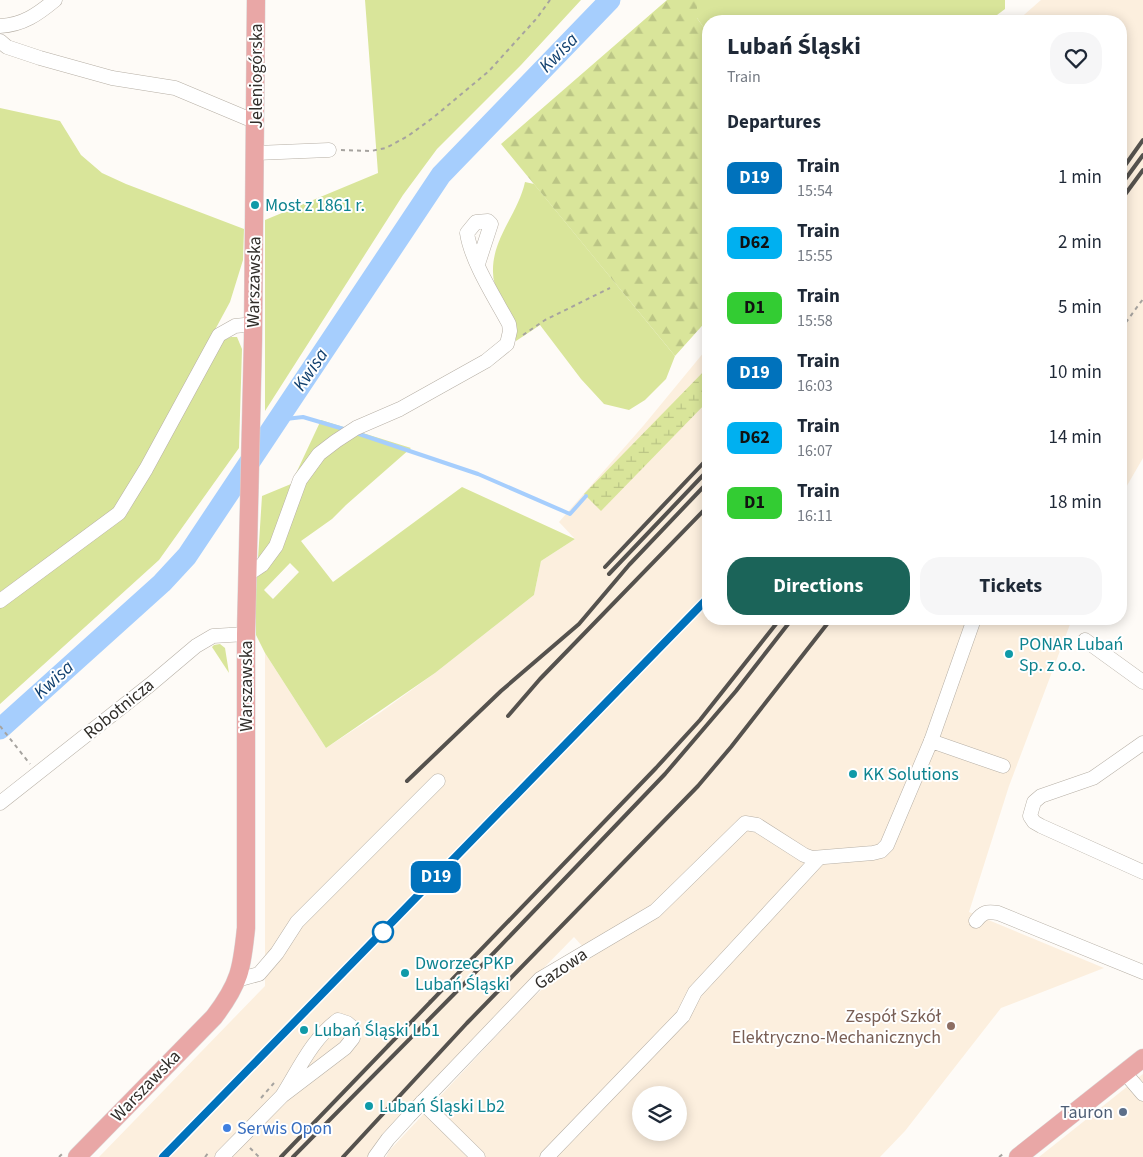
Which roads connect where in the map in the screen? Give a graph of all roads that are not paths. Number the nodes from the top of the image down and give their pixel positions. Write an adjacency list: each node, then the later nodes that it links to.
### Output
1 (56, 0): 3 (street)
2 (256, 0): 5 (main road, Jeleniogórska)
3 (0, 26)
4 (0, 41): 5 (street)
5 (256, 119): 7 (main road, Jeleniogórska)
6 (329, 150): 7 (street)
7 (256, 152): 9 (main road, Warszawska)
8 (478, 264): 10 (street)
9 (253, 332): 10 (main road, Warszawska); 11 (street)
10 (247, 572): 13 (main road, Warszawska)
11 (0, 601)
12 (972, 625): 16 (street)
13 (246, 634): 20 (street, Robotnicza); 25 (main road, Warszawska)
14 (1085, 640): 15 (street)
15 (1143, 682)
16 (931, 741): 18 (street); 21 (street)
17 (1143, 742): 22 (street)
18 (1003, 766)
19 (438, 781): 25 (street)
20 (0, 803)
21 (819, 858): 30 (street, Gazowa); 35 (street)
22 (1143, 872)
23 (976, 921): 24 (street)
24 (1143, 972)
25 (237, 980): 31 (main road, Warszawska)
26 (1143, 1058): 27 (main road)
27 (1125, 1073): 28 (street); 36 (main road)
28 (1143, 1094)
29 (282, 1096): 29 (street); 32 (street)
30 (422, 1102): 33 (street, Gazowa); 34 (street)
31 (77, 1157)
32 (222, 1157)
33 (375, 1157)
34 (478, 1157)
35 (547, 1157)
36 (1018, 1157)

